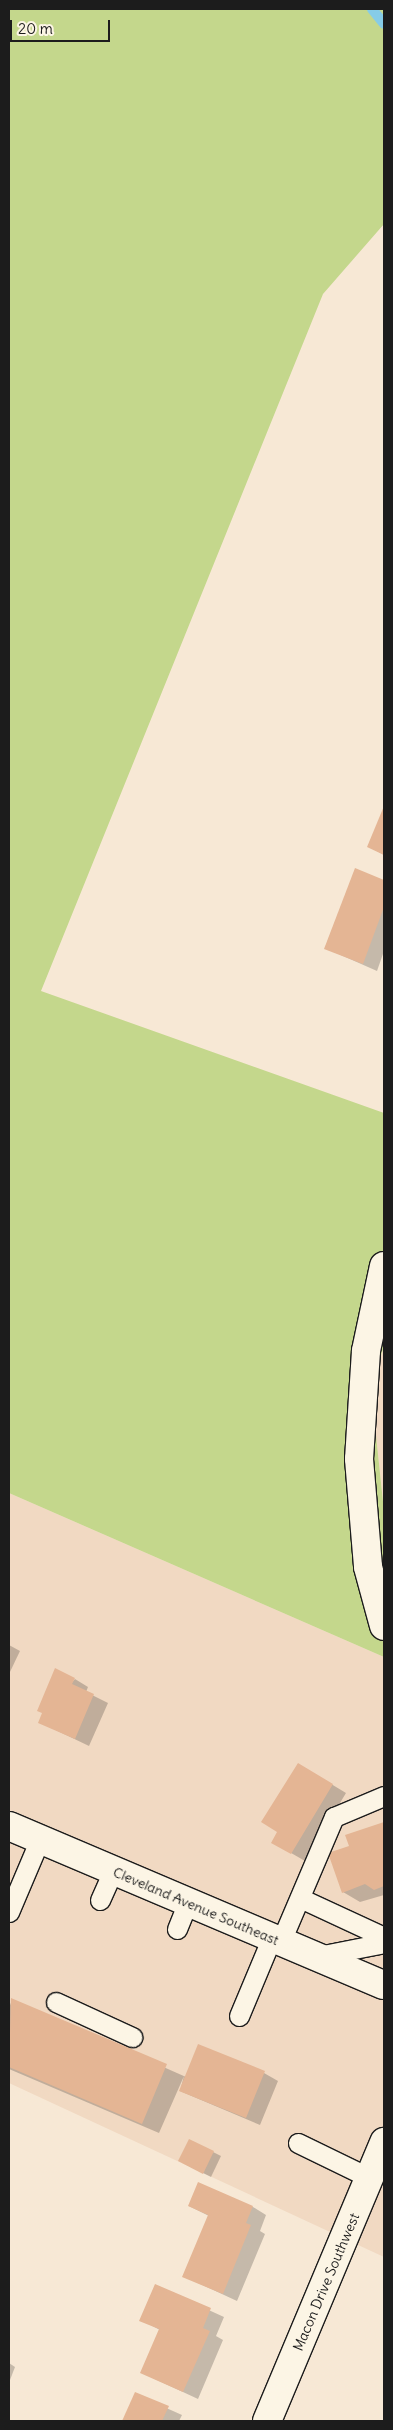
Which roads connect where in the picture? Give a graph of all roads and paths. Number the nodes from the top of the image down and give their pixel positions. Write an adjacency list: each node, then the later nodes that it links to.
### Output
1 (384, 1266): 2 (street)
2 (384, 1626)
3 (384, 1796): 7 (lane)
4 (9, 1826): 5 (street, Cleveland Avenue Southeast)
5 (40, 1839): 6 (street, Cleveland Avenue Southeast); 10 (lane)
6 (113, 1871): 8 (lane); 9 (street, Cleveland Avenue Southeast)
7 (300, 1898): 12 (lane); 13 (lane)
8 (100, 1900)
9 (188, 1902): 11 (lane); 13 (street, Cleveland Avenue Southeast)
10 (9, 1912)
11 (177, 1929)
12 (384, 1937)
13 (276, 1939): 15 (street, Cleveland Avenue Southeast); 18 (lane)
14 (384, 1943): 15 (lane)
15 (318, 1956): 16 (street, Cleveland Avenue Southeast)
16 (384, 1985)
17 (56, 2002): 19 (lane)
18 (239, 2016)
19 (132, 2036)
20 (384, 2142): 22 (street, Macon Drive Southwest)
21 (298, 2143): 22 (lane)
22 (370, 2178): 23 (street, Macon Drive Southwest)
23 (268, 2421)

